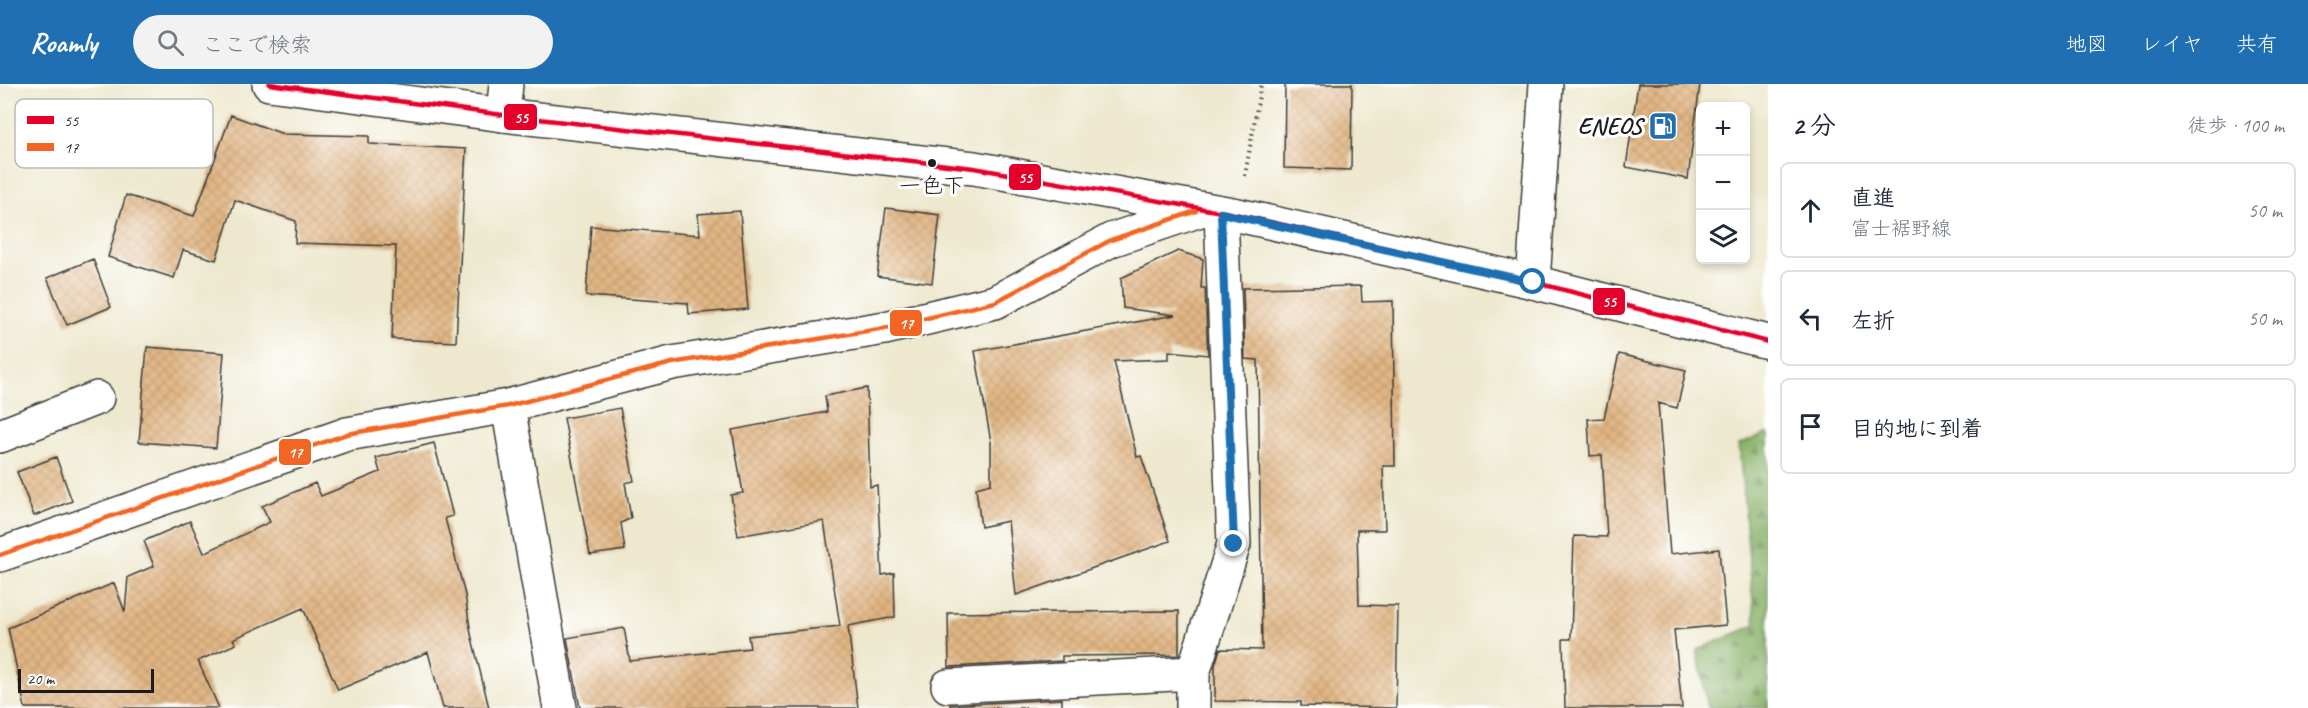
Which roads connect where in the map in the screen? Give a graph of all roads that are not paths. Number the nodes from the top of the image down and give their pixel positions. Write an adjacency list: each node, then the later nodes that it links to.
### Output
1 (269, 84): 3 (street)
2 (1546, 84): 5 (street)
3 (504, 100): 4 (street)
4 (1221, 212): 5 (street); 8 (street); 11 (street)
5 (1533, 282): 6 (street)
6 (1768, 342)
7 (97, 398): 9 (street)
8 (508, 406): 10 (street); 13 (street)
9 (0, 436)
10 (0, 555)
11 (1193, 673): 12 (street); 14 (street)
12 (948, 686)
13 (560, 708)
14 (1193, 708)

